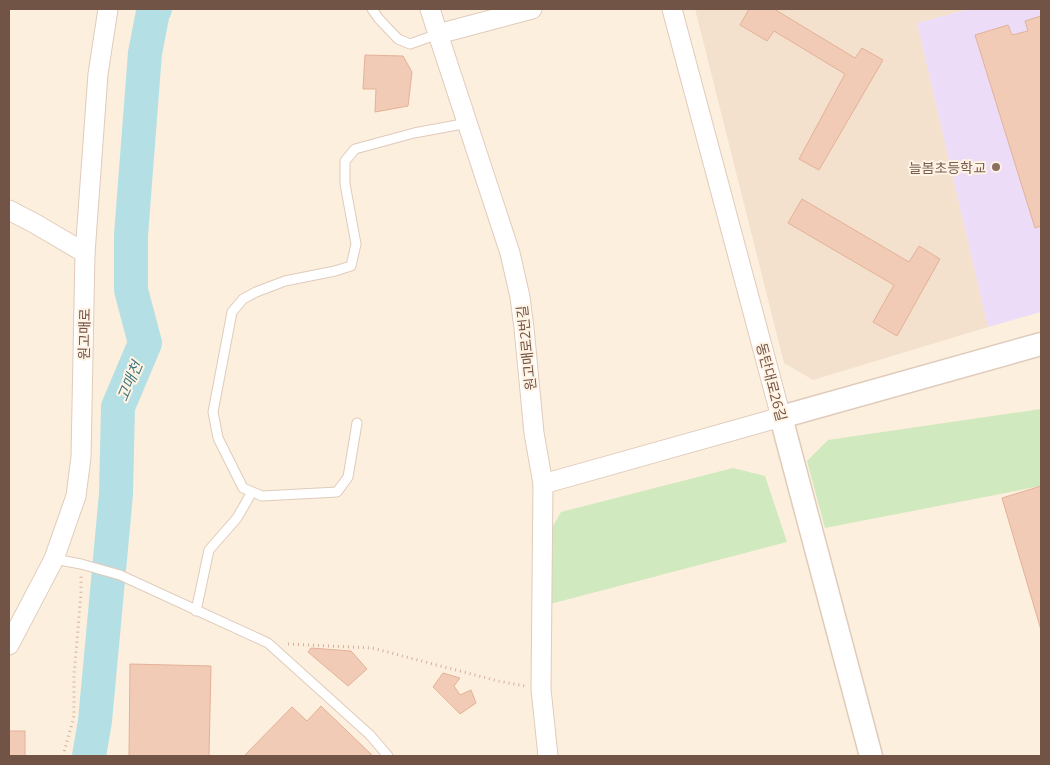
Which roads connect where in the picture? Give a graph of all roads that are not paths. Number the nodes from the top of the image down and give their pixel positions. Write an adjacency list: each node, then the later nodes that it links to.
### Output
1 (108, 9): 9 (street, 원고매로)
2 (372, 9): 6 (lane)
3 (430, 9): 6 (street)
4 (532, 9): 6 (street)
5 (672, 9): 11 (street, 동탄대로26길)
6 (438, 34): 7 (street, 원고매로2번길)
7 (468, 123): 13 (street, 원고매로2번길); 14 (lane)
8 (9, 210): 9 (street)
9 (85, 253): 15 (street, 원고매로)
10 (1041, 344): 11 (street)
11 (781, 417): 13 (street); 20 (street, 동탄대로26길)
12 (357, 423): 14 (lane)
13 (543, 484): 19 (street, 원고매로2번길)
14 (252, 492): 16 (lane)
15 (54, 560): 16 (lane); 17 (street, 원고매로)
16 (196, 611): 18 (lane)
17 (9, 645)
18 (388, 756)
19 (548, 756)
20 (871, 756)

